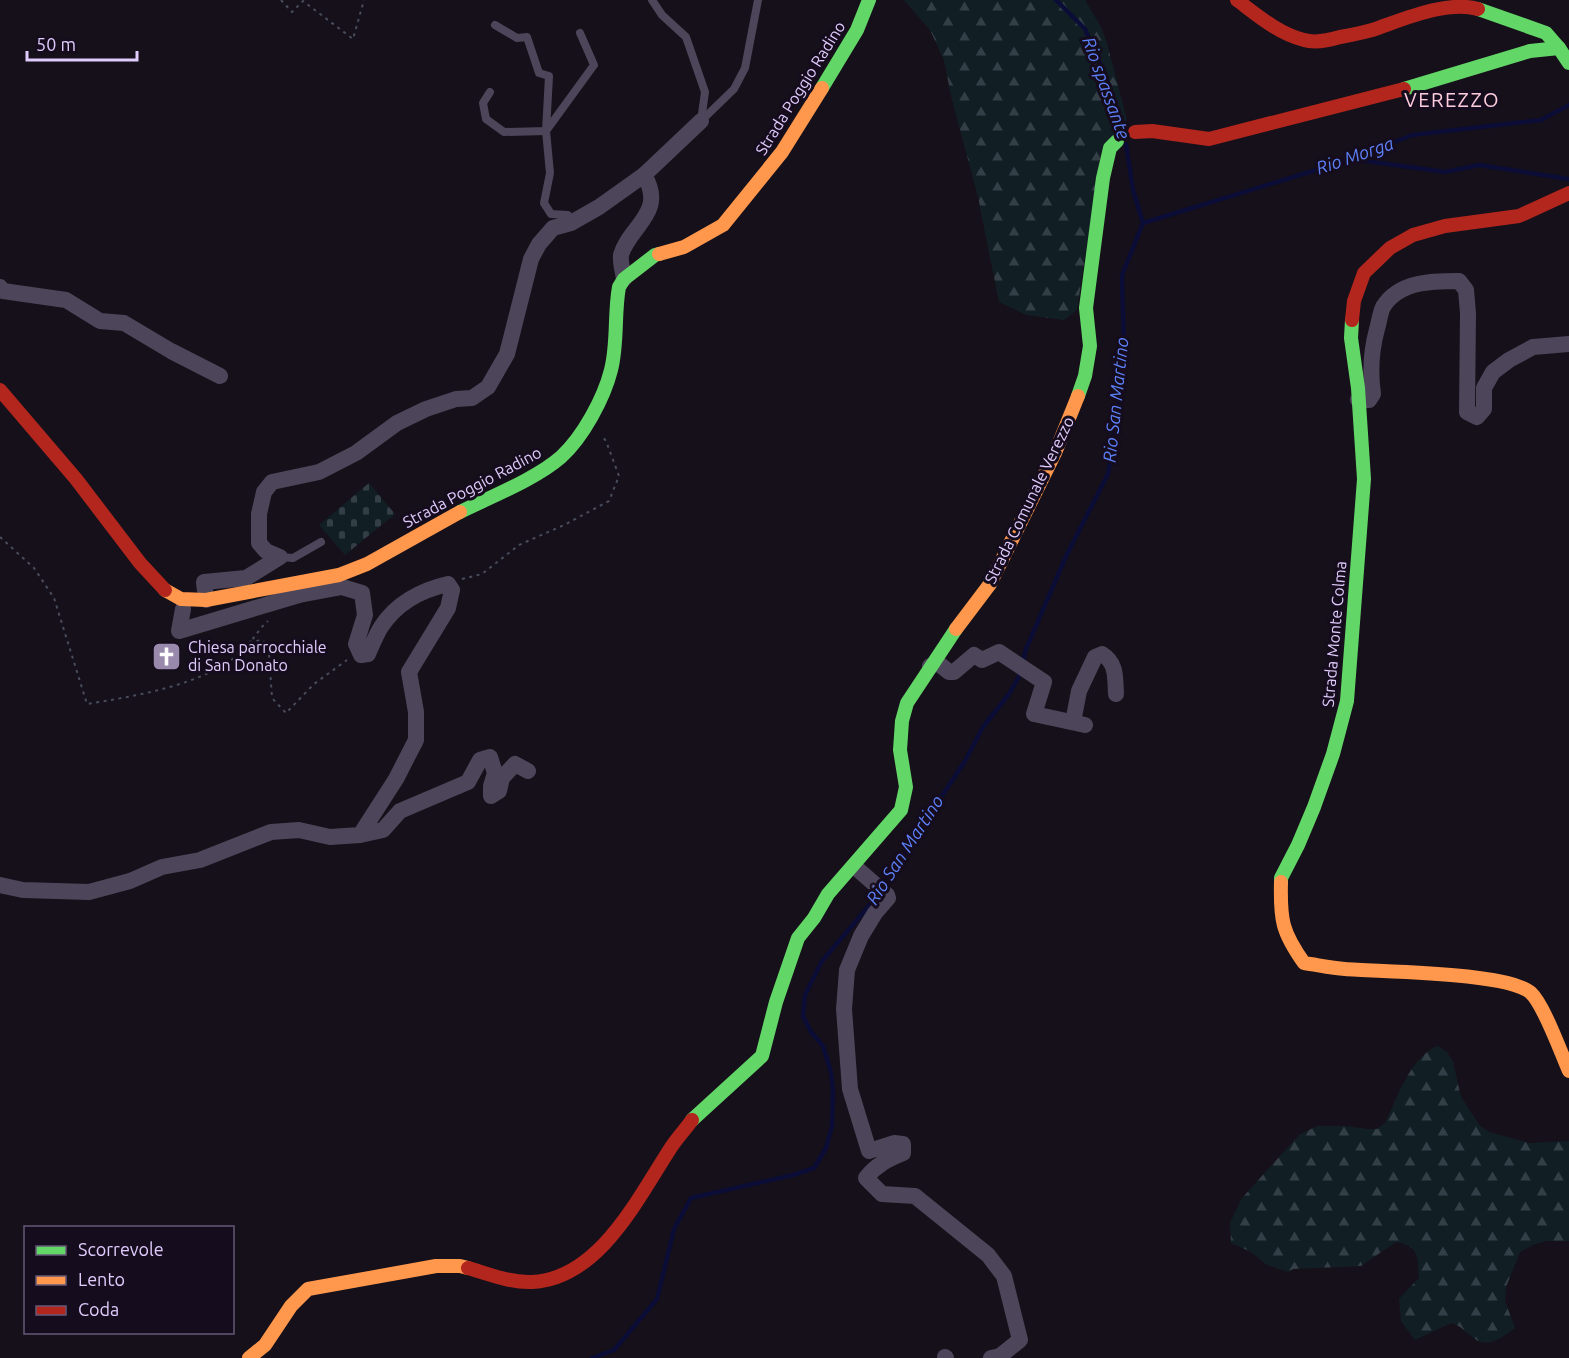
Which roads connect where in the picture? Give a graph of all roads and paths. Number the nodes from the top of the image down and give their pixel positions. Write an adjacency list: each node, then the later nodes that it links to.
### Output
1 (281, 0): 2 (path)
2 (364, 0)
3 (652, 0): 12 (lane)
4 (869, 0): 19 (street, Strada Poggio Radino)
5 (1237, 0): 9 (street)
6 (756, 1): 12 (lane)
7 (495, 25): 13 (lane)
8 (580, 33): 13 (lane)
9 (1559, 48): 10 (street); 14 (street, Strada Comunale Verezzo)
10 (1569, 63)
11 (490, 92): 13 (lane)
12 (701, 121): 16 (street)
13 (546, 131): 18 (lane)
14 (1135, 132): 15 (street, Strada Comunale Verezzo)
15 (1117, 141): 36 (street, Strada Comunale Verezzo)
16 (644, 175): 18 (street); 19 (street)
17 (1569, 193): 24 (street, Strada Monte Colma)
18 (571, 223): 28 (street)
19 (624, 279): 25 (street, Strada Poggio Radino)
20 (0, 287): 22 (street)
21 (1569, 344): 24 (street)
22 (220, 375)
23 (0, 390): 31 (street, Strada Poggio Radino)
24 (1358, 400): 42 (street, Strada Monte Colma)
25 (590, 419): 29 (path); 30 (street, Strada Poggio Radino)
26 (0, 537): 34 (path)
27 (321, 542): 28 (lane)
28 (280, 557): 31 (street)
29 (448, 584): 35 (street); 39 (street)
30 (301, 588): 31 (street, Strada Poggio Radino); 32 (street); 35 (street)
31 (206, 600)
32 (183, 609)
33 (275, 615): 34 (path)
34 (249, 642): 35 (path)
35 (359, 651)
36 (930, 666): 37 (street); 40 (street, Strada Comunale Verezzo)
37 (1116, 694)
38 (528, 771): 39 (street)
39 (360, 835): 41 (street)
40 (854, 866): 43 (street, Strada Comunale Verezzo); 44 (street)
41 (0, 885)
42 (1569, 1071)
43 (249, 1358)
44 (991, 1358)

